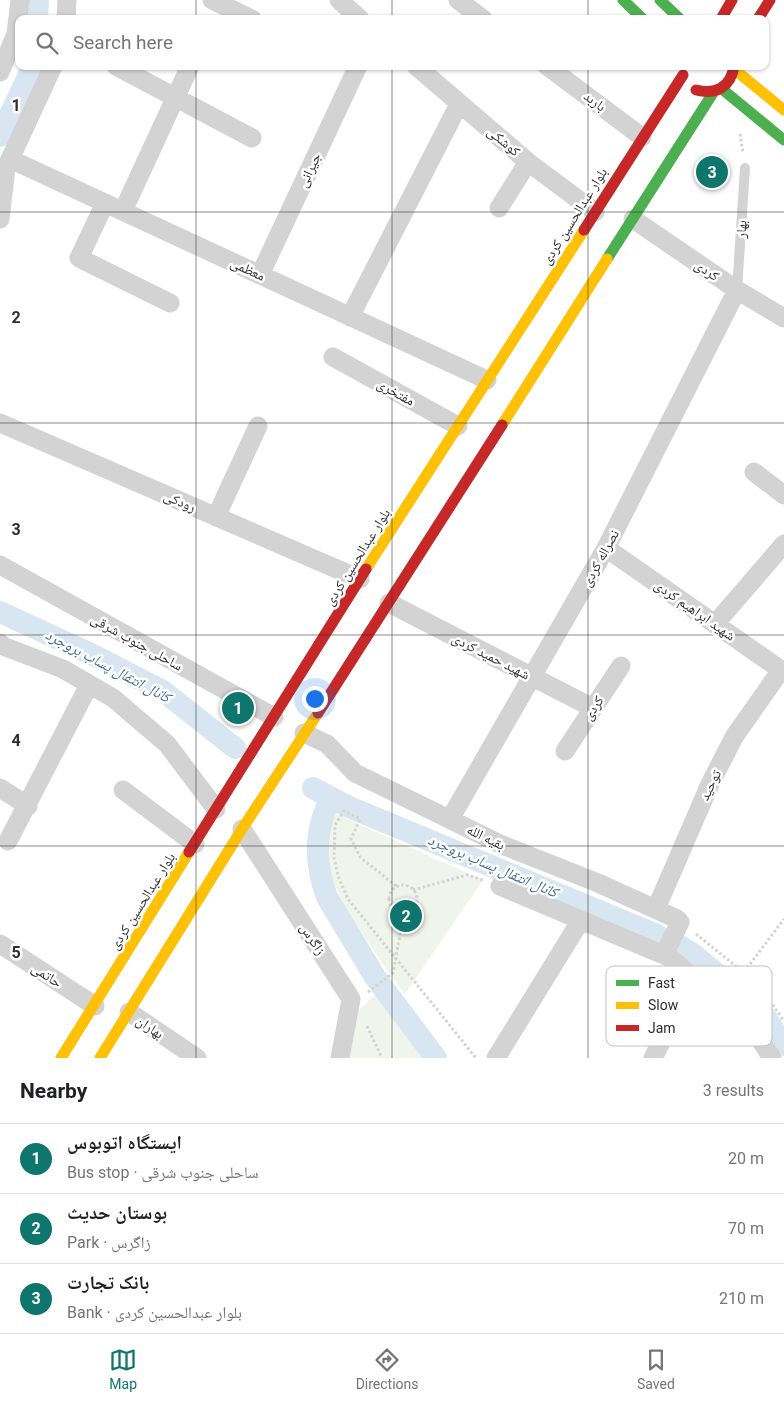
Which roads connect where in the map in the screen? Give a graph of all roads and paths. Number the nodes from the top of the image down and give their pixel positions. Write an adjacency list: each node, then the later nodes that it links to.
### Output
1 (20, 0): 10 (street)
2 (67, 0): 11 (street)
3 (339, 0): 13 (street)
4 (623, 0): 15 (main road)
5 (660, 0): 16 (main road)
6 (732, 0): 17 (main road)
7 (770, 0): 18 (main road)
8 (465, 2): 14 (street)
9 (214, 7): 12 (street)
10 (18, 15)
11 (66, 15)
12 (239, 15)
13 (356, 15)
14 (479, 15)
15 (639, 15)
16 (676, 15)
17 (723, 15)
18 (761, 15)
19 (15, 36): 29 (street)
20 (51, 70): 38 (street)
21 (123, 70): 31 (street)
22 (188, 70): 31 (street)
23 (356, 70): 47 (street, جیرانی)
24 (421, 70): 32 (street, کوشکی)
25 (553, 70): 34 (street, باربد)
26 (734, 70): 30 (main road)
27 (736, 70): 33 (main road)
28 (682, 71): 30 (main road); 34 (main road, بلوار عبدالحسین کردی)
29 (0, 72)
30 (717, 91): 36 (main road); 37 (main road)
31 (175, 98): 35 (street); 43 (street)
32 (460, 104): 39 (street, کوشکی); 50 (street)
33 (784, 110)
34 (655, 137): 37 (main road); 44 (main road, بلوار عبدالحسین کردی)
35 (252, 138)
36 (784, 140)
37 (672, 156): 46 (main road)
38 (10, 159): 41 (street, معظمی); 45 (street)
39 (528, 162): 42 (street); 44 (street, کوشکی)
40 (745, 168): 48 (lane, بهار)
41 (105, 203): 43 (street, معظمی); 49 (street)
42 (499, 208)
43 (123, 211): 47 (street, معظمی)
44 (595, 212): 53 (main road, بلوار عبدالحسین کردی)
45 (0, 219)
46 (633, 219): 48 (street, کردی); 64 (main road)
47 (260, 275): 50 (street, معظمی)
48 (737, 290): 51 (street, کردی); 61 (street, نصراله کردی)
49 (170, 304)
50 (350, 317): 53 (street, معظمی)
51 (784, 318)
52 (333, 357): 56 (street, مفتخری)
53 (487, 380): 56 (main road, بلوار عبدالحسین کردی)
54 (0, 423): 59 (street, رودکی)
55 (258, 426): 59 (street)
56 (458, 426): 63 (main road, بلوار عبدالحسین کردی)
57 (754, 472): 58 (street)
58 (784, 495)
59 (216, 517): 63 (street, رودکی)
60 (784, 544): 65 (street)
61 (606, 548): 65 (street, شهید ابراهیم کردی); 69 (street, نصراله کردی)
62 (0, 565): 72 (street, ساحلی جنوب شرقی)
63 (360, 579): 72 (main road, بلوار عبدالحسین کردی)
64 (389, 603): 69 (street, شهید حمید کردی); 73 (main road)
65 (716, 624): 68 (street, شهید ابراهیم کردی)
66 (0, 643): 70 (street)
67 (621, 666): 71 (street, کردی)
68 (783, 671): 86 (street, توحید)
69 (532, 677): 71 (street, شهید حمید کردی); 79 (street, نصراله کردی)
70 (89, 685): 77 (street); 78 (street)
71 (593, 708): 74 (street, کردی)
72 (278, 719): 78 (main road, بلوار عبدالحسین کردی)
73 (300, 731): 79 (street, بقیه الله); 80 (main road)
74 (565, 751)
75 (0, 788): 77 (street)
76 (123, 790): 82 (street)
77 (28, 806): 81 (street)
78 (220, 812): 82 (main road, بلوار عبدالحسین کردی)
79 (450, 819): 86 (street, بقیه الله)
80 (239, 827): 100 (main road); 108 (street, زاگرس)
81 (8, 841)
82 (195, 844): 99 (main road, بلوار عبدالحسین کردی)
83 (396, 886): 85 (path); 87 (path); 93 (path)
84 (500, 886): 85 (path); 89 (street)
85 (413, 890): 87 (path)
86 (656, 909): 90 (street, بقیه الله)
87 (404, 914): 93 (path)
88 (784, 919): 96 (path)
89 (581, 920): 92 (street); 111 (street)
90 (680, 922): 92 (street); 95 (path)
91 (0, 944): 99 (street, حاتمی)
92 (664, 955): 94 (street)
93 (396, 958): 97 (path); 110 (path)
94 (679, 966)
95 (736, 966)
96 (749, 966)
97 (365, 997)
98 (772, 1004): 101 (path)
99 (95, 1006): 105 (main road, بلوار عبدالحسین کردی)
100 (129, 1012): 106 (main road); 107 (street, بهاران)
101 (784, 1021)
102 (366, 1022): 109 (path)
103 (659, 1046): 112 (street)
104 (765, 1046): 113 (street)
105 (61, 1058)
106 (100, 1058)
107 (197, 1058)
108 (340, 1058)
109 (382, 1058)
110 (476, 1058)
111 (496, 1058)
112 (653, 1058)
113 (772, 1058)

